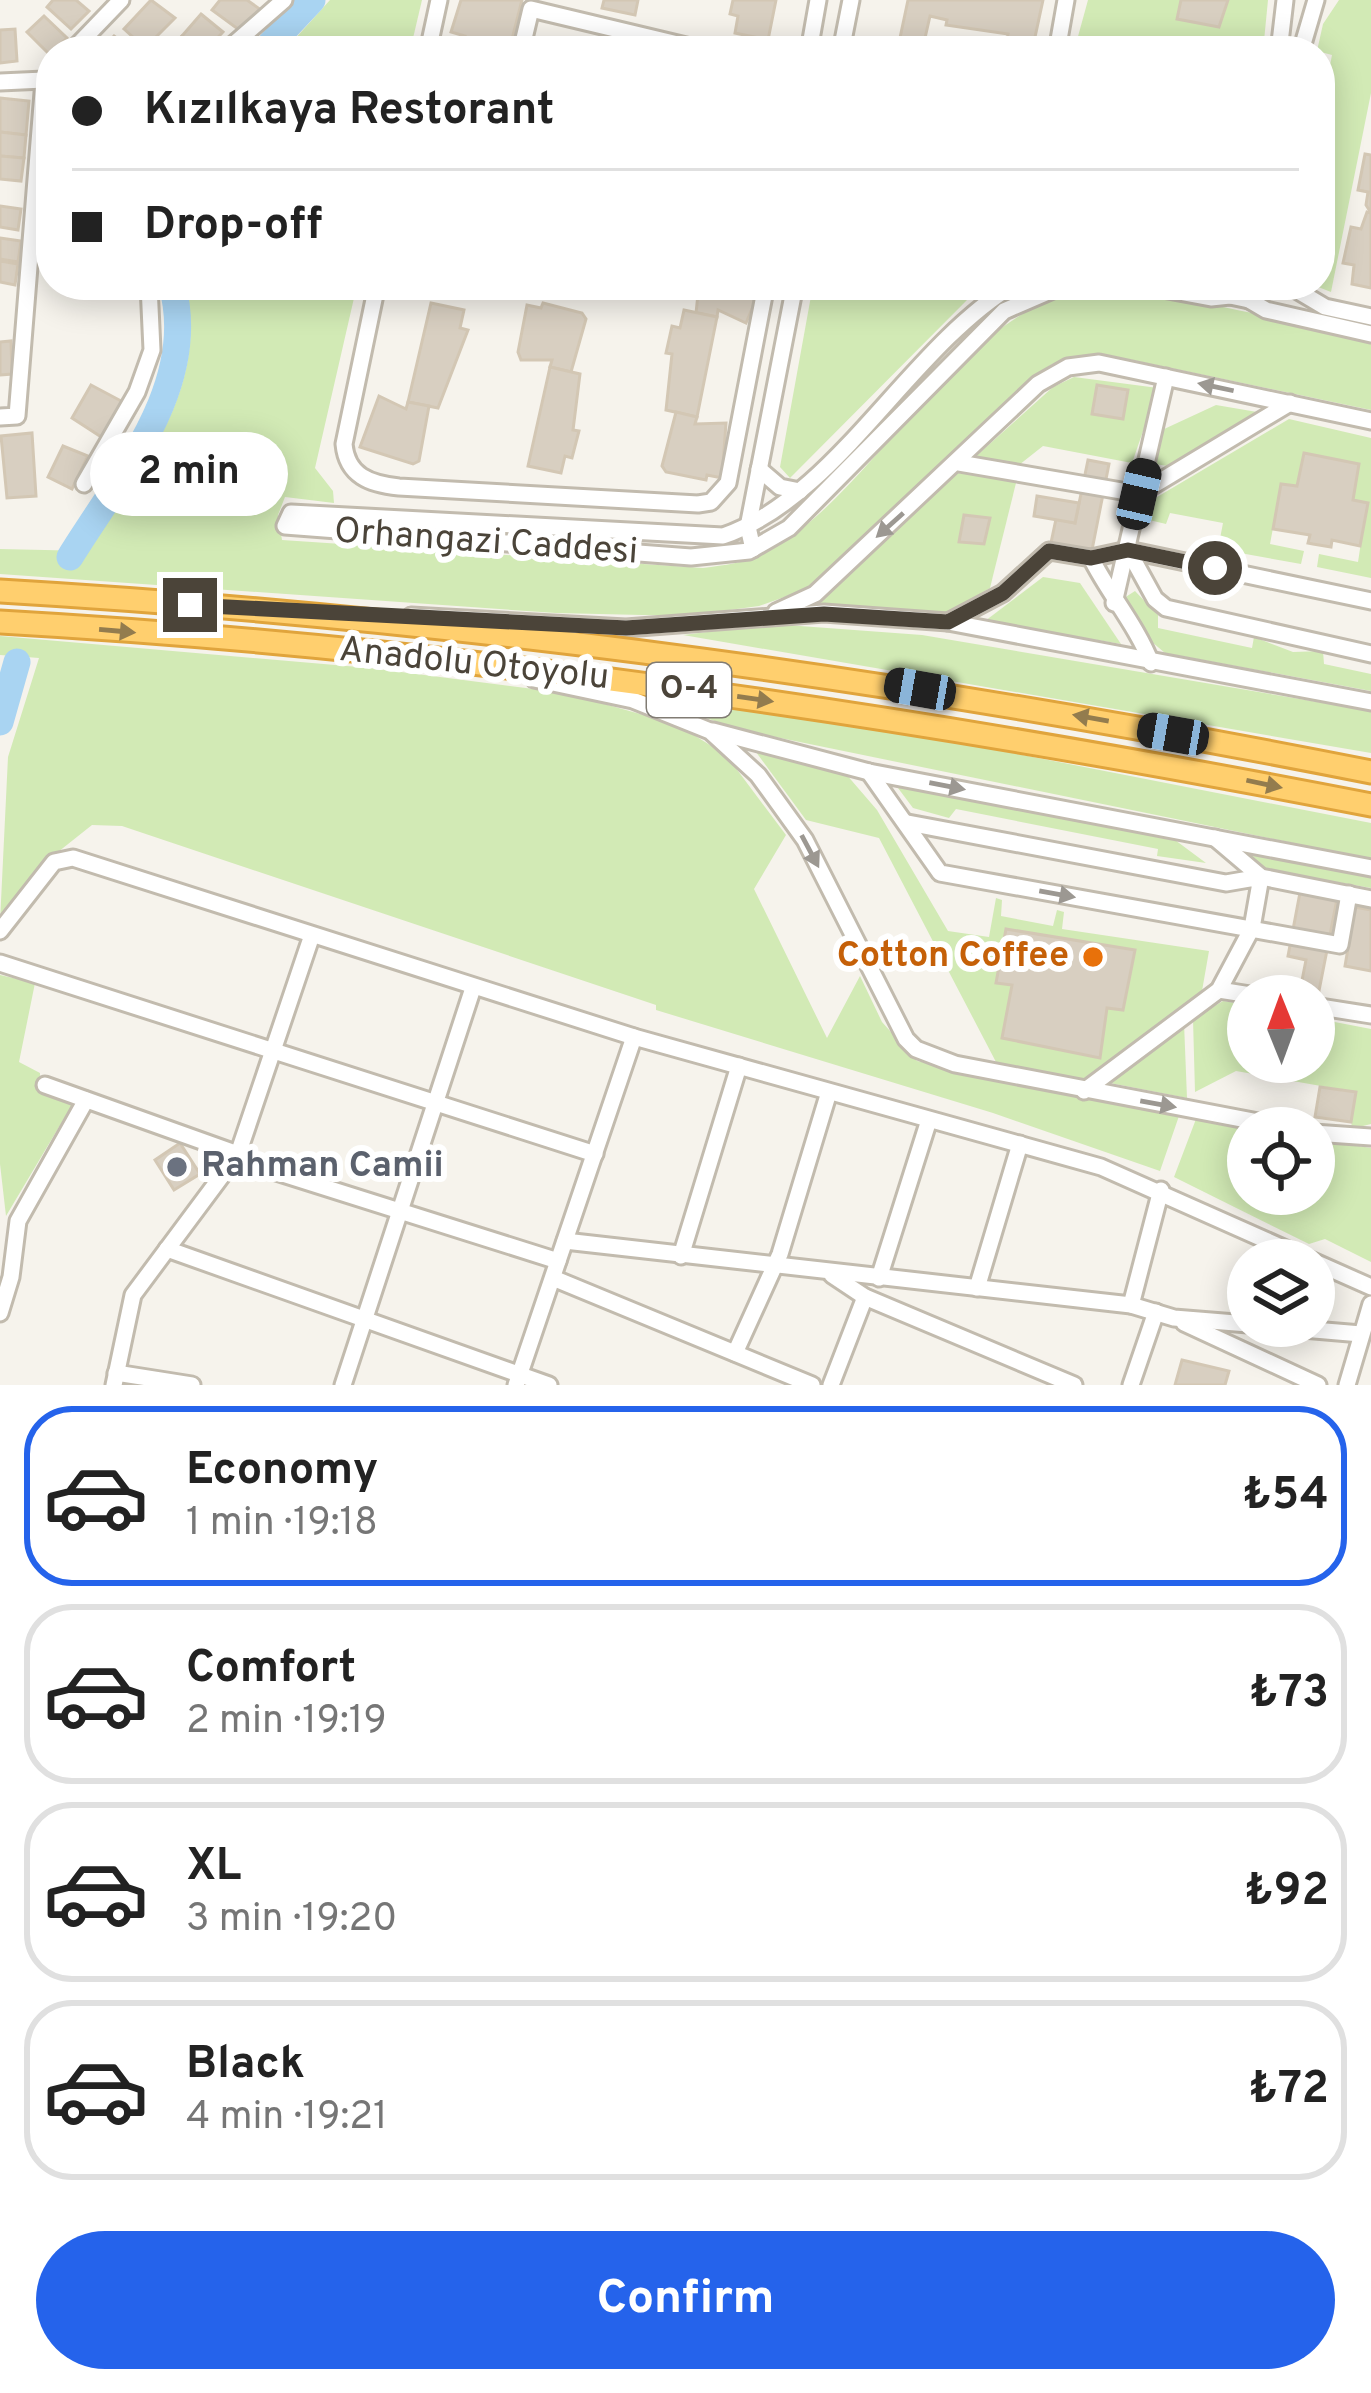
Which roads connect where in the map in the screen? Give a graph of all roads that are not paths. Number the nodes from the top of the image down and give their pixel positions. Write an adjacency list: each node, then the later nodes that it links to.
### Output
1 (284, 0): 10 (street)
2 (439, 0): 11 (street)
3 (818, 0): 14 (street)
4 (850, 0): 15 (street)
5 (1066, 0): 16 (street)
6 (1285, 0): 17 (street)
7 (1316, 0): 18 (street)
8 (118, 1): 9 (street)
9 (86, 36)
10 (243, 36)
11 (431, 36)
12 (525, 36): 13 (street)
13 (651, 36)
14 (811, 36)
15 (844, 36)
16 (1060, 36)
17 (1281, 36)
18 (1305, 36)
19 (36, 78): 20 (street)
20 (0, 82)
21 (36, 208): 34 (street)
22 (150, 300): 38 (street)
23 (374, 300): 24 (street)
24 (763, 300)
25 (792, 300): 37 (street)
26 (993, 300): 39 (street)
27 (1029, 300): 42 (street, Orhangazi Caddesi)
28 (1249, 300): 31 (street)
29 (1313, 300): 30 (street)
30 (1371, 317)
31 (1371, 334)
32 (1166, 377): 33 (street, one-way to 32); 36 (street); 40 (street)
33 (1290, 403): 35 (street); 40 (street)
34 (0, 417)
35 (1371, 421)
36 (959, 463): 40 (street); 49 (street, one-way to 49)
37 (760, 469): 39 (street); 41 (street)
38 (84, 484)
39 (800, 490): 41 (street)
40 (1139, 494): 43 (street)
41 (748, 527): 42 (street); 42 (street, Orhangazi Caddesi)
42 (753, 549)
43 (1128, 550): 44 (street); 46 (street); 47 (street); 52 (street)
44 (1091, 558): 47 (street); 51 (street)
45 (0, 591): 48 (highway, Anadolu Otoyolu / O-4)
46 (1371, 601)
47 (1114, 603): 54 (street)
48 (190, 605): 49 (street); 58 (highway, Anadolu Otoyolu / O-4, one-way to 48)
49 (768, 615): 51 (street)
50 (0, 622): 53 (highway, Anadolu Otoyolu / O-4, one-way to 53)
51 (948, 622): 54 (street)
52 (1371, 654)
53 (425, 657): 56 (street); 59 (highway, Anadolu Otoyolu / O-4, one-way to 59)
54 (1150, 663): 55 (street)
55 (1371, 702)
56 (710, 731): 57 (street); 79 (street, one-way to 79)
57 (868, 772): 60 (street); 61 (street, one-way to 61)
58 (1371, 772)
59 (1371, 806)
60 (908, 823): 63 (street); 66 (street, one-way to 66)
61 (1213, 836): 62 (street); 63 (street)
62 (1371, 868)
63 (1261, 877): 64 (street); 66 (street)
64 (1349, 894): 65 (street); 66 (street)
65 (1371, 899)
66 (1252, 928): 71 (street)
67 (0, 931): 68 (street)
68 (311, 938): 70 (street); 76 (street)
69 (0, 963): 76 (street)
70 (473, 988): 75 (street); 82 (street)
71 (1220, 990): 72 (street); 79 (street)
72 (1227, 991)
73 (1335, 1010): 74 (street)
74 (1371, 1016)
75 (634, 1037): 77 (street); 88 (street)
76 (272, 1051): 82 (street); 89 (street)
77 (739, 1066): 80 (street); 95 (street)
78 (45, 1085): 81 (street)
79 (1084, 1091): 83 (street, one-way to 83)
80 (829, 1092): 84 (street); 96 (street)
81 (86, 1100): 89 (street); 92 (street)
82 (434, 1102): 88 (street); 91 (street)
83 (1227, 1117)
84 (929, 1120): 87 (street); 99 (street)
85 (1335, 1134): 86 (street)
86 (1371, 1137)
87 (1020, 1144): 90 (street); 101 (street)
88 (595, 1154): 93 (street)
89 (236, 1156): 91 (street); 94 (street)
90 (1161, 1190): 100 (street); 104 (street)
91 (398, 1214): 97 (street); 108 (street)
92 (8, 1230): 106 (street)
93 (565, 1241): 95 (street); 97 (street)
94 (167, 1249): 108 (street); 113 (street)
95 (681, 1256): 96 (street)
96 (775, 1267): 98 (street); 112 (street)
97 (555, 1270): 112 (street); 114 (street)
98 (830, 1273): 99 (street); 102 (street)
99 (879, 1278): 101 (street)
100 (1371, 1286)
101 (977, 1288): 104 (street)
102 (865, 1297): 119 (street); 120 (street)
103 (1371, 1304): 111 (street)
104 (1131, 1305): 105 (street)
105 (1156, 1312): 107 (street); 121 (street)
106 (0, 1313)
107 (1174, 1318): 109 (street); 122 (street)
108 (364, 1320): 114 (street); 116 (street)
109 (1227, 1322)
110 (1335, 1332): 111 (street)
111 (1361, 1334): 123 (street)
112 (735, 1353): 118 (street)
113 (115, 1379): 115 (street)
114 (518, 1379): 117 (street)
115 (192, 1385)
116 (343, 1385)
117 (549, 1385)
118 (812, 1385)
119 (831, 1385)
120 (1074, 1385)
121 (1131, 1385)
122 (1318, 1385)
123 (1346, 1385)

